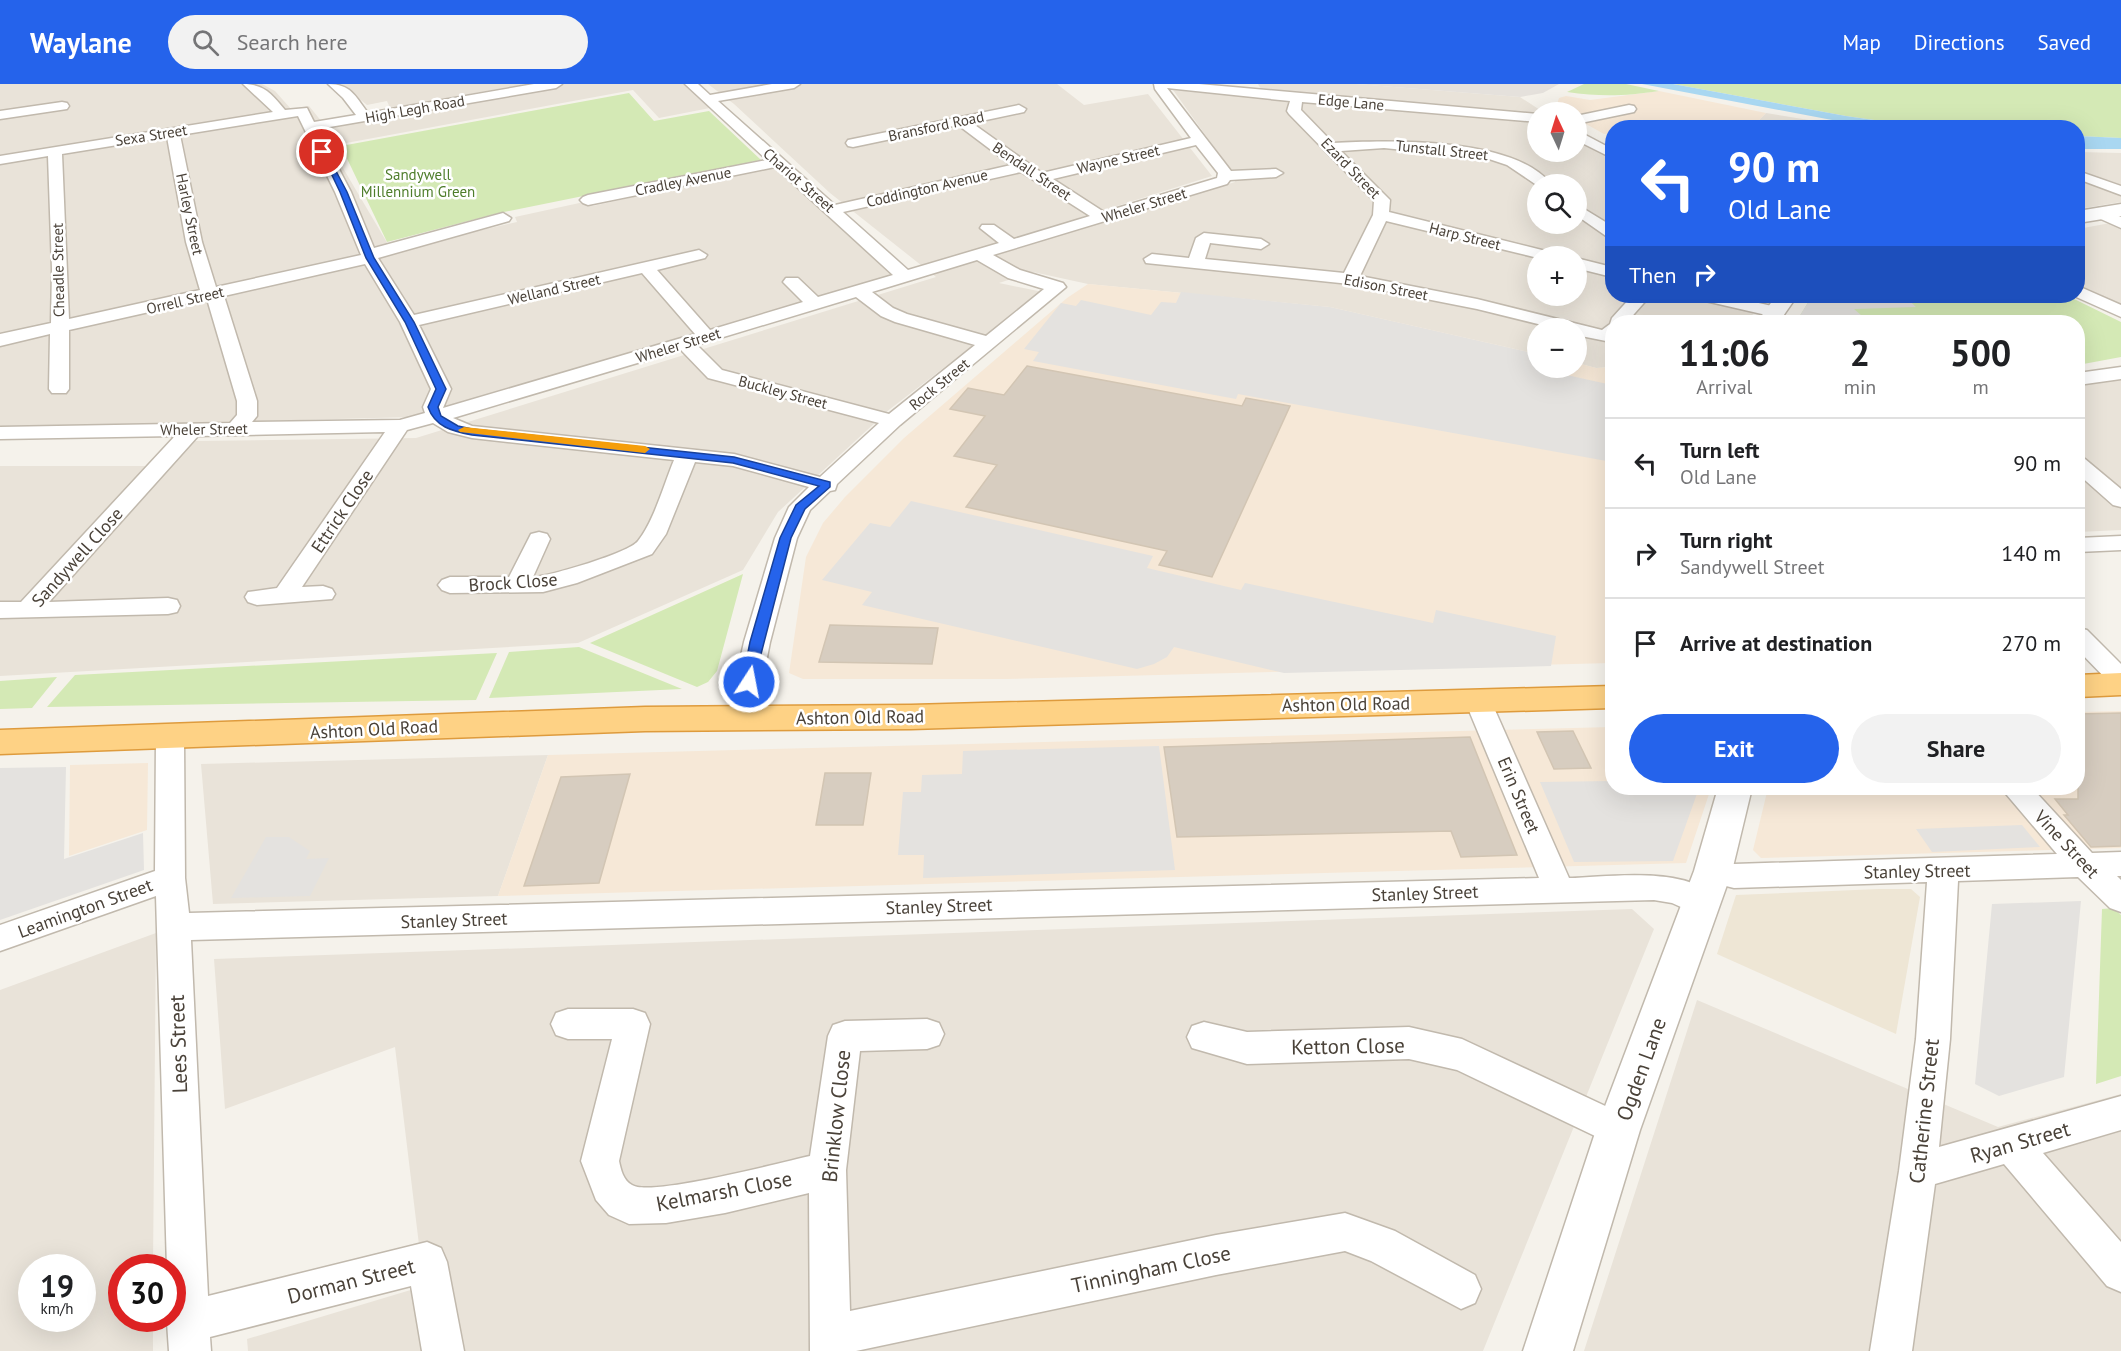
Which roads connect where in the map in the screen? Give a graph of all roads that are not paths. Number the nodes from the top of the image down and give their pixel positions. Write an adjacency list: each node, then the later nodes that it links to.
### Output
1 (249, 84): 15 (street)
2 (334, 84): 17 (street)
3 (490, 84): 9 (street)
4 (556, 84): 9 (street, High Legh Road)
5 (691, 84): 12 (street, Chariot Street)
6 (794, 84): 12 (street)
7 (1163, 84): 8 (street, Edge Lane); 23 (street)
8 (1252, 89): 11 (street, Edge Lane)
9 (501, 94): 17 (street, High Legh Road)
10 (1000, 98): 20 (street, Bransford Road)
11 (1297, 98): 18 (street, Edge Lane); 26 (street, Ezard Street)
12 (707, 99): 30 (street, Chariot Street)
13 (62, 106): 16 (street)
14 (1629, 109): 19 (street)
15 (282, 114): 21 (street, Sexa Street); 22 (street, Sexa Street)
16 (0, 115)
17 (364, 117): 21 (street, High Legh Road)
18 (1527, 117)
19 (1587, 118)
20 (961, 121): 25 (street, Bransford Road); 31 (street, Bendall Street)
21 (309, 127): 55 (street)
22 (172, 132): 28 (street, Sexa Street); 65 (street, Harley Street)
23 (1198, 140): 34 (street); 36 (street, Wayne Street)
24 (1587, 140): 27 (street)
25 (853, 143)
26 (1331, 147): 33 (street, Tunstall Street); 42 (street, Ezard Street)
27 (1605, 150)
28 (55, 151): 29 (street, Sexa Street); 75 (street, Cheadle Street)
29 (0, 160)
30 (777, 162): 38 (street, Cradley Avenue); 39 (street, Chariot Street)
31 (1023, 167): 36 (street, Bendall Street); 39 (street, Coddington Avenue)
32 (1276, 173): 34 (street)
33 (1529, 174)
34 (1226, 176): 46 (street, Wheler Street)
35 (2085, 177): 37 (street)
36 (1039, 178): 46 (street, Bendall Street)
37 (2121, 191)
38 (588, 200)
39 (832, 210): 61 (street, Chariot Street)
40 (2121, 210): 41 (street)
41 (2099, 213): 44 (street); 47 (street)
42 (1381, 215): 52 (street, Harp Street); 62 (street, Ezard Street)
43 (1587, 216): 49 (street)
44 (2085, 216)
45 (503, 218): 55 (street, Orrell Street)
46 (1104, 218): 51 (street, Wheler Street)
47 (2121, 223)
48 (988, 228): 51 (street)
49 (1605, 228)
50 (1261, 244): 57 (street)
51 (1012, 245): 54 (street, Wheler Street)
52 (1527, 251)
53 (699, 255): 60 (street, Welland Street)
54 (980, 255): 61 (street, Wheler Street); 81 (street, Rock Street)
55 (369, 257): 65 (street, Orrell Street); 74 (street)
56 (1152, 259): 57 (street, Edison Street)
57 (1196, 263): 62 (street, Edison Street)
58 (1587, 265): 59 (street)
59 (1605, 267)
60 (646, 268): 74 (street, Welland Street); 78 (street)
61 (906, 277): 64 (street, Wheler Street)
62 (1350, 279): 73 (street, Edison Street)
63 (792, 282): 69 (street)
64 (859, 291): 69 (street, Wheler Street); 81 (street)
65 (213, 294): 75 (street, Orrell Street); 89 (street, Harley Street)
66 (2085, 294): 71 (street)
67 (1635, 303): 72 (street)
68 (1742, 303): 70 (street)
69 (815, 304): 78 (street, Wheler Street)
70 (1776, 310)
71 (2121, 312)
72 (1624, 315)
73 (1531, 318)
74 (409, 322): 85 (street)
75 (59, 328): 79 (street, Orrell Street); 84 (street, Cheadle Street)
76 (1587, 332): 77 (street, Edison Street)
77 (1605, 336)
78 (707, 337): 80 (street, Wheler Street)
79 (0, 340)
80 (685, 343): 85 (street, Wheler Street); 86 (street, Buckley Street)
81 (990, 343): 86 (street, Rock Street)
82 (2121, 373): 83 (street)
83 (2085, 378)
84 (59, 389)
85 (437, 417): 87 (street, Wheler Street); 91 (street)
86 (893, 421): 93 (street, Rock Street)
87 (400, 426): 89 (street, Wheler Street); 101 (street, Ettrick Close)
88 (194, 429): 89 (street, Wheler Street); 90 (street, Wheler Street); 104 (street, Sandywell Close)
89 (236, 429)
90 (0, 433)
91 (689, 454): 93 (street); 99 (street, Brock Close)
92 (2085, 469): 94 (street)
93 (826, 484): 112 (street, Rock Street)
94 (2121, 500)
95 (539, 539): 99 (street)
96 (2121, 543): 97 (street)
97 (2085, 545)
98 (450, 585): 99 (street, Brock Close)
99 (517, 585)
100 (322, 594): 101 (street)
101 (284, 596): 102 (street)
102 (257, 597)
103 (168, 606): 104 (street, Sandywell Close)
104 (28, 609): 105 (street)
105 (0, 610)
106 (2085, 643): 107 (street)
107 (2121, 679)
108 (2121, 684): 109 (highway)
109 (2085, 686)
110 (1605, 697): 111 (highway, Ashton Old Road)
111 (1478, 701): 112 (highway, Ashton Old Road); 122 (street, Erin Street)
112 (741, 719): 113 (highway, Ashton Old Road)
113 (170, 738): 114 (highway, Ashton Old Road); 120 (street, Lees Street)
114 (0, 742)
115 (1733, 795): 121 (street, Ogden Lane)
116 (2020, 795): 118 (street, Vine Street)
117 (2121, 864): 118 (street, Stanley Street)
118 (2085, 865): 119 (street, Stanley Street); 123 (street, Vine Street)
119 (1943, 870): 121 (street, Stanley Street); 133 (street, Catherine Street)
120 (170, 878): 124 (street, Lees Street); 125 (street, Leamington Street)
121 (1707, 887): 122 (street, Stanley Street); 130 (street, Ogden Lane)
122 (1560, 890): 124 (street, Stanley Street)
123 (2121, 899)
124 (174, 927): 136 (street, Lees Street)
125 (0, 938)
126 (568, 1024): 132 (street, Kelmarsh Close)
127 (927, 1034): 132 (street, Brinklow Close)
128 (1204, 1037): 130 (street, Ketton Close)
129 (2121, 1113): 131 (street, Ryan Street)
130 (1618, 1130): 139 (street, Ogden Lane)
131 (2012, 1144): 133 (street, Ryan Street); 134 (street)
132 (827, 1170): 137 (street, Brinklow Close)
133 (1918, 1172): 140 (street, Catherine Street)
134 (2121, 1272)
135 (1461, 1289): 137 (street, Tinningham Close)
136 (189, 1336): 138 (street, Dorman Street)
137 (831, 1344)
138 (443, 1351)
139 (1548, 1351)
140 (1891, 1351)

